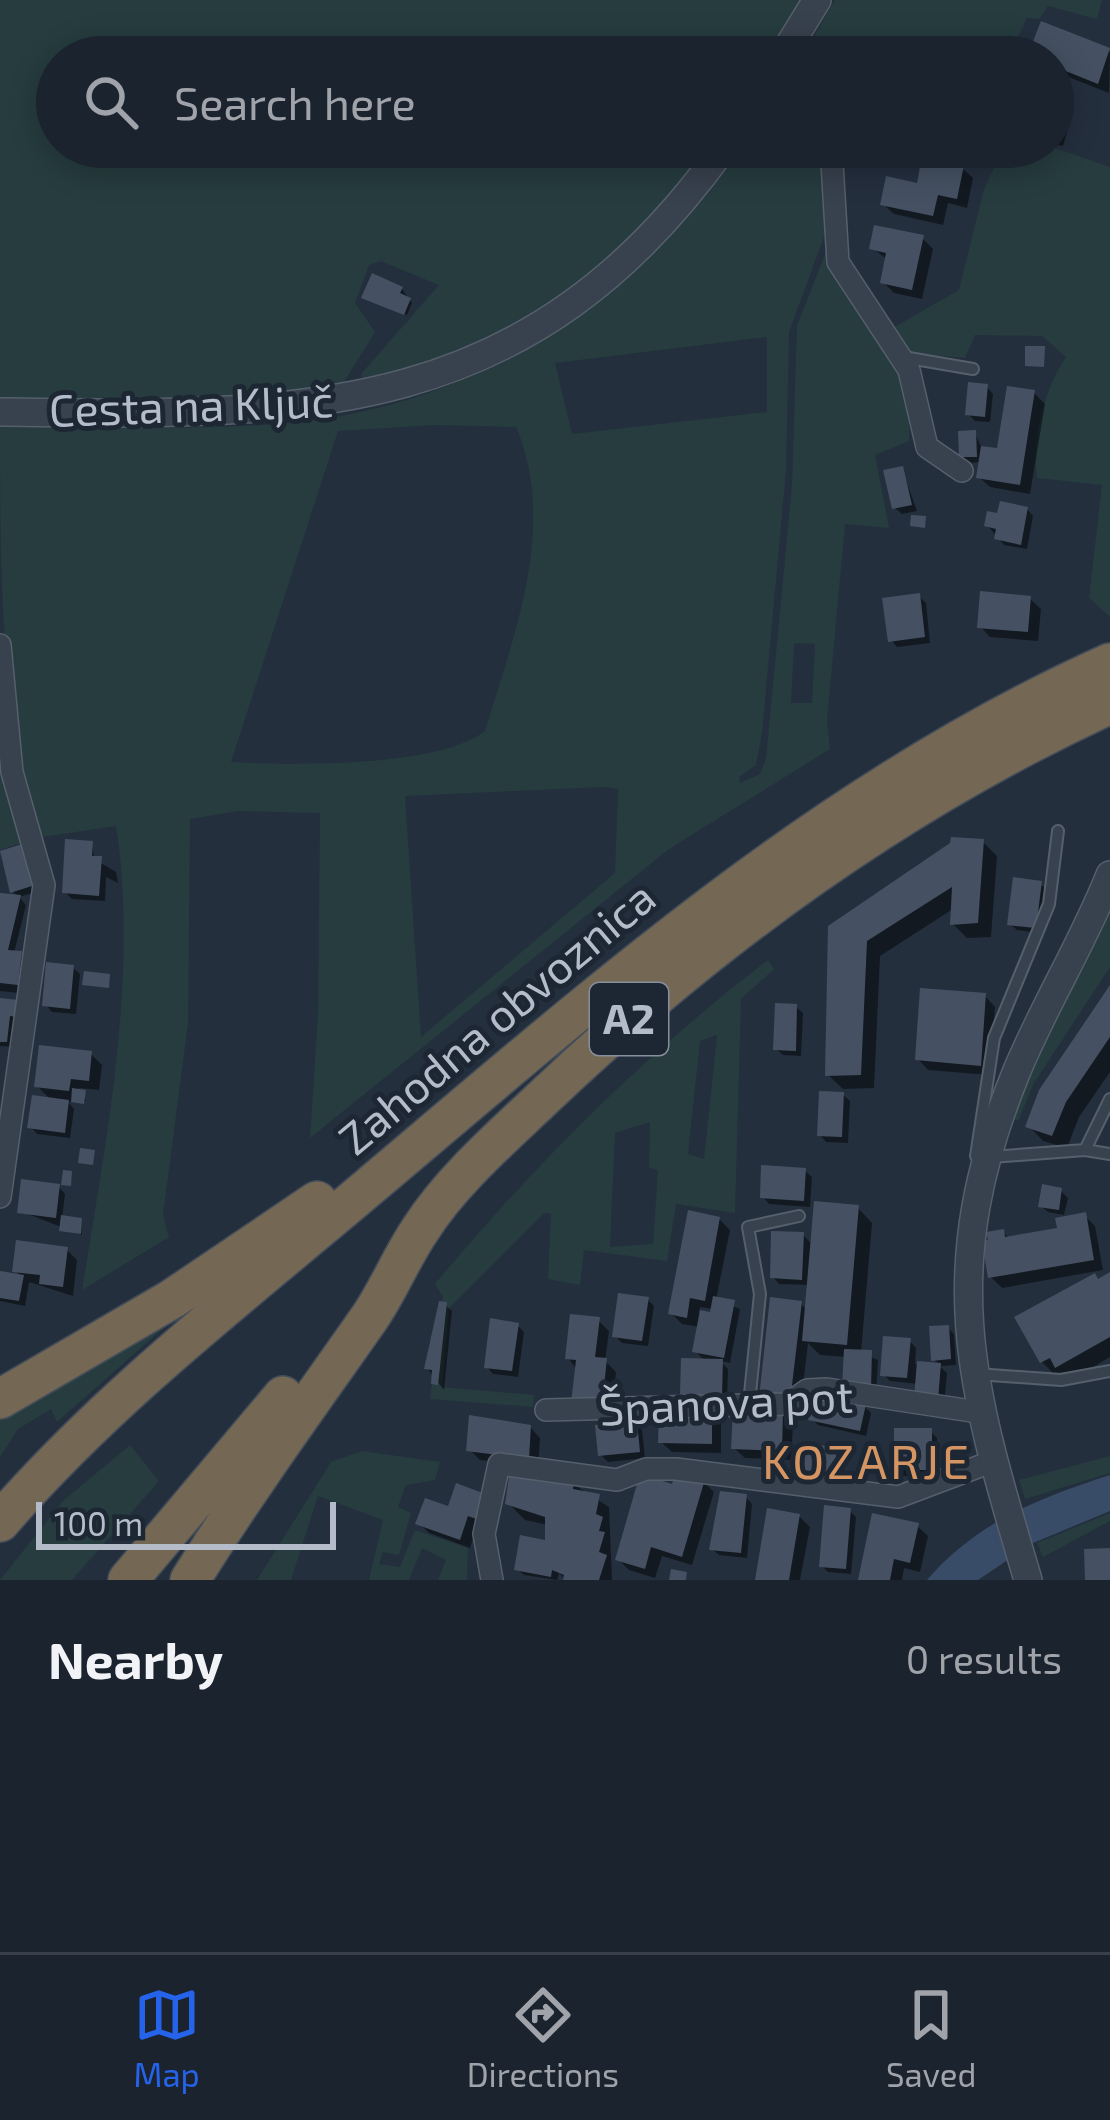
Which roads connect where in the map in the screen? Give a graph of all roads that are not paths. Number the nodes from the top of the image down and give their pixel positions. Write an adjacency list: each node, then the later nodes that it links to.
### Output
1 (817, 0): 2 (street)
2 (795, 36)
3 (707, 168): 7 (street, Cesta na Ključ)
4 (831, 168): 5 (street)
5 (903, 357): 6 (lane); 8 (street)
6 (973, 369)
7 (0, 412)
8 (962, 471)
9 (0, 645): 19 (street)
10 (1110, 663): 15 (highway, Zahodna obvoznica / A2)
11 (1110, 704): 21 (highway, Zahodna obvoznica / A2)
12 (1058, 831): 18 (lane)
13 (1110, 874): 18 (street)
14 (1110, 1100): 16 (lane)
15 (430, 1135): 24 (highway); 29 (highway, Zahodna obvoznica / A2)
16 (1085, 1150): 17 (lane); 18 (lane)
17 (1110, 1154)
18 (986, 1167): 23 (street)
19 (0, 1198)
20 (799, 1216): 25 (lane)
21 (420, 1229): 31 (highway); 32 (highway, Zahodna obvoznica / A2)
22 (1110, 1371): 23 (lane)
23 (972, 1375): 27 (street)
24 (0, 1399)
25 (749, 1404): 26 (street, Španova pot); 27 (street, Španova pot)
26 (545, 1410)
27 (978, 1412): 28 (street)
28 (991, 1462): 30 (street); 33 (street)
29 (0, 1522)
30 (1028, 1579)
31 (128, 1580)
32 (190, 1580)
33 (492, 1580)

